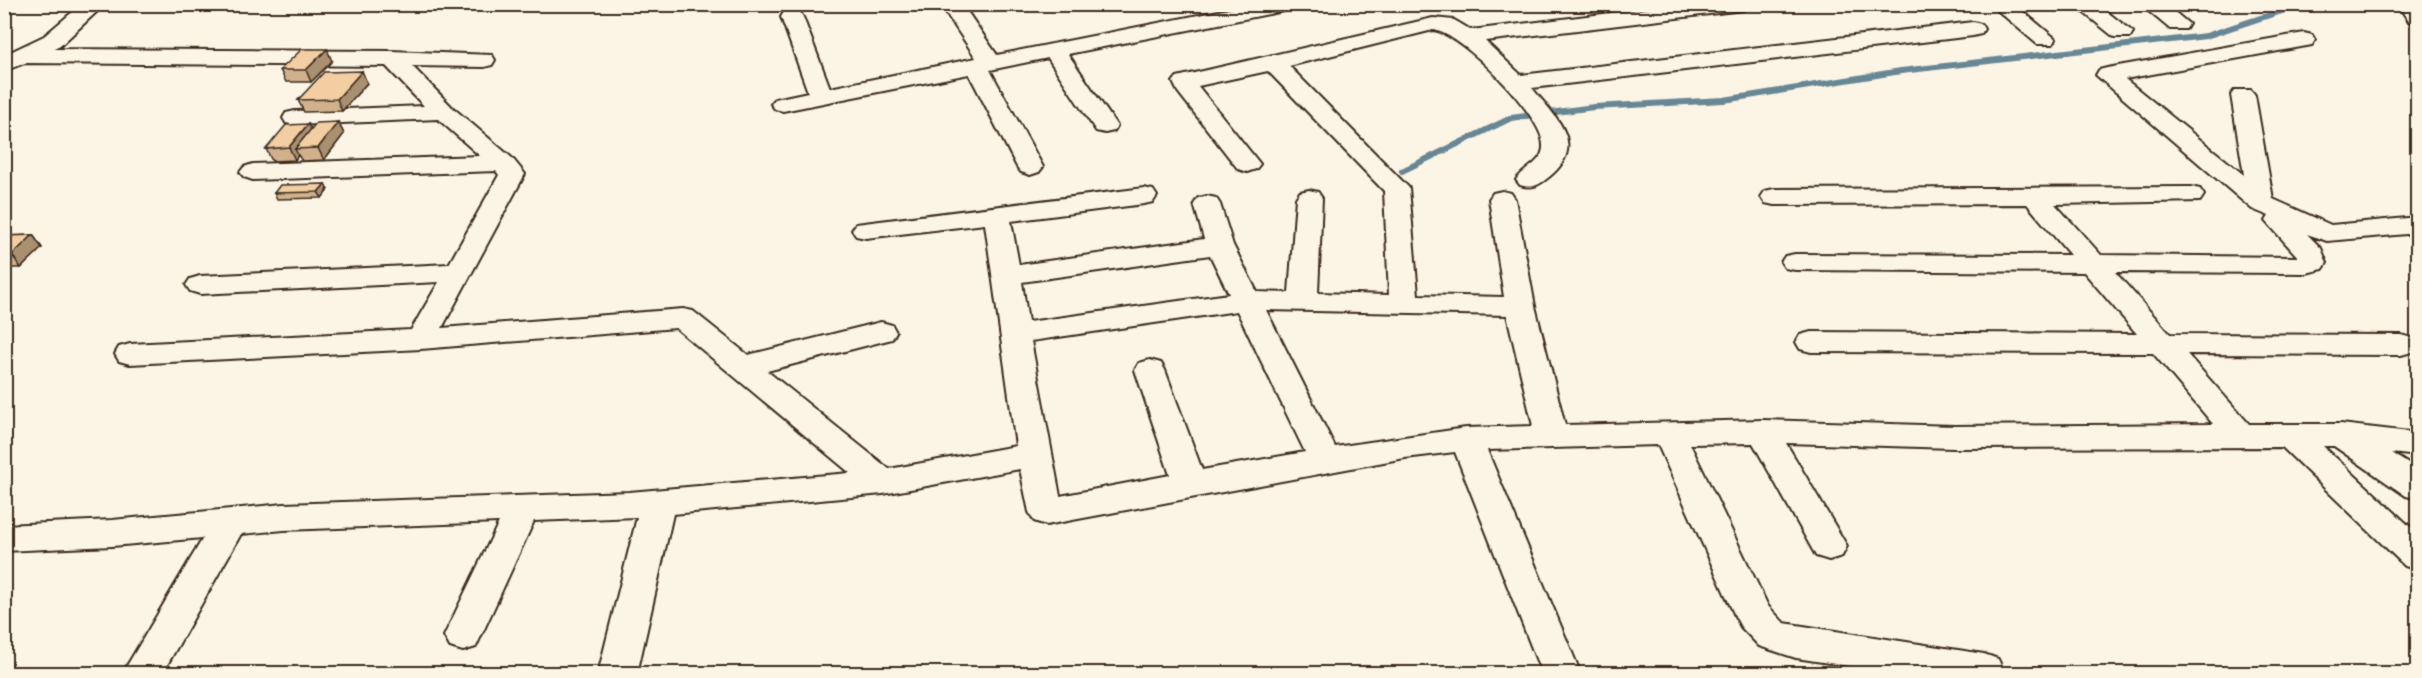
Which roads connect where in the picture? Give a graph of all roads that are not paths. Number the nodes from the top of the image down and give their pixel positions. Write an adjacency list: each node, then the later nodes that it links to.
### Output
1 (95, 4): 19 (street)
2 (1289, 4): 17 (street)
3 (1743, 4): 14 (street)
4 (2000, 4): 15 (street)
5 (2083, 4): 13 (street)
6 (2150, 4): 11 (street)
7 (2409, 4): 10 (street)
8 (954, 8): 21 (street)
9 (792, 17): 24 (street)
10 (2418, 17)
11 (2178, 24)
12 (1973, 29): 23 (street)
13 (2122, 32)
14 (1467, 38): 22 (street); 23 (street)
15 (2045, 39)
16 (2304, 40): 42 (street)
17 (1053, 49): 21 (street); 29 (street)
18 (392, 58): 19 (street); 20 (street); 27 (street)
19 (14, 60)
20 (484, 60)
21 (982, 63): 24 (street); 32 (street)
22 (1273, 63): 31 (street); 54 (street)
23 (1516, 83): 34 (street)
24 (820, 95): 26 (street)
25 (2244, 95): 42 (street)
26 (783, 104)
27 (444, 112): 28 (street); 30 (street)
28 (295, 118)
29 (1105, 126)
30 (503, 163): 33 (street); 49 (street)
31 (1247, 164)
32 (1030, 167)
33 (253, 172)
34 (1529, 180)
35 (2191, 195): 37 (street)
36 (1144, 196): 43 (street)
37 (2034, 196): 38 (street); 48 (street)
38 (1774, 197)
39 (1308, 198): 53 (street)
40 (1502, 199): 55 (street)
41 (1207, 204): 46 (street)
42 (2270, 212): 44 (street); 48 (street)
43 (997, 215): 45 (street); 50 (street)
44 (2418, 225)
45 (866, 231)
46 (1219, 245): 50 (street); 52 (street)
47 (1795, 262): 48 (street)
48 (2092, 263): 60 (street)
49 (459, 272): 51 (street); 58 (street)
50 (1005, 276): 57 (street)
51 (200, 285)
52 (1245, 301): 53 (street); 57 (street); 74 (street)
53 (1303, 302): 54 (street)
54 (1404, 304): 55 (street)
55 (1520, 306): 70 (street)
56 (881, 332): 63 (street)
57 (1014, 334): 73 (street)
58 (422, 339): 62 (street); 63 (street)
59 (1810, 342): 60 (street)
60 (2161, 344): 61 (street); 69 (street)
61 (2401, 345)
62 (130, 354)
63 (742, 367): 75 (street)
64 (1150, 370): 76 (street)
65 (1763, 431): 66 (street); 69 (street); 82 (street)
66 (1669, 434): 70 (street); 85 (street)
67 (2341, 435): 68 (street); 72 (street); 77 (street)
68 (2291, 436): 69 (street); 83 (street)
69 (2242, 437)
70 (1552, 438): 71 (street)
71 (1466, 439): 74 (street); 88 (street)
72 (2418, 445)
73 (1034, 455): 75 (street); 76 (street)
74 (1325, 460): 76 (street)
75 (883, 482): 78 (street)
76 (1190, 484)
77 (2418, 487)
78 (658, 503): 79 (street); 87 (street)
79 (523, 508): 80 (street); 84 (street)
80 (230, 522): 81 (street); 86 (street)
81 (4, 538)
82 (1829, 546)
83 (2418, 556)
84 (463, 636)
85 (1984, 670)
86 (141, 674)
87 (617, 674)
88 (1562, 674)

